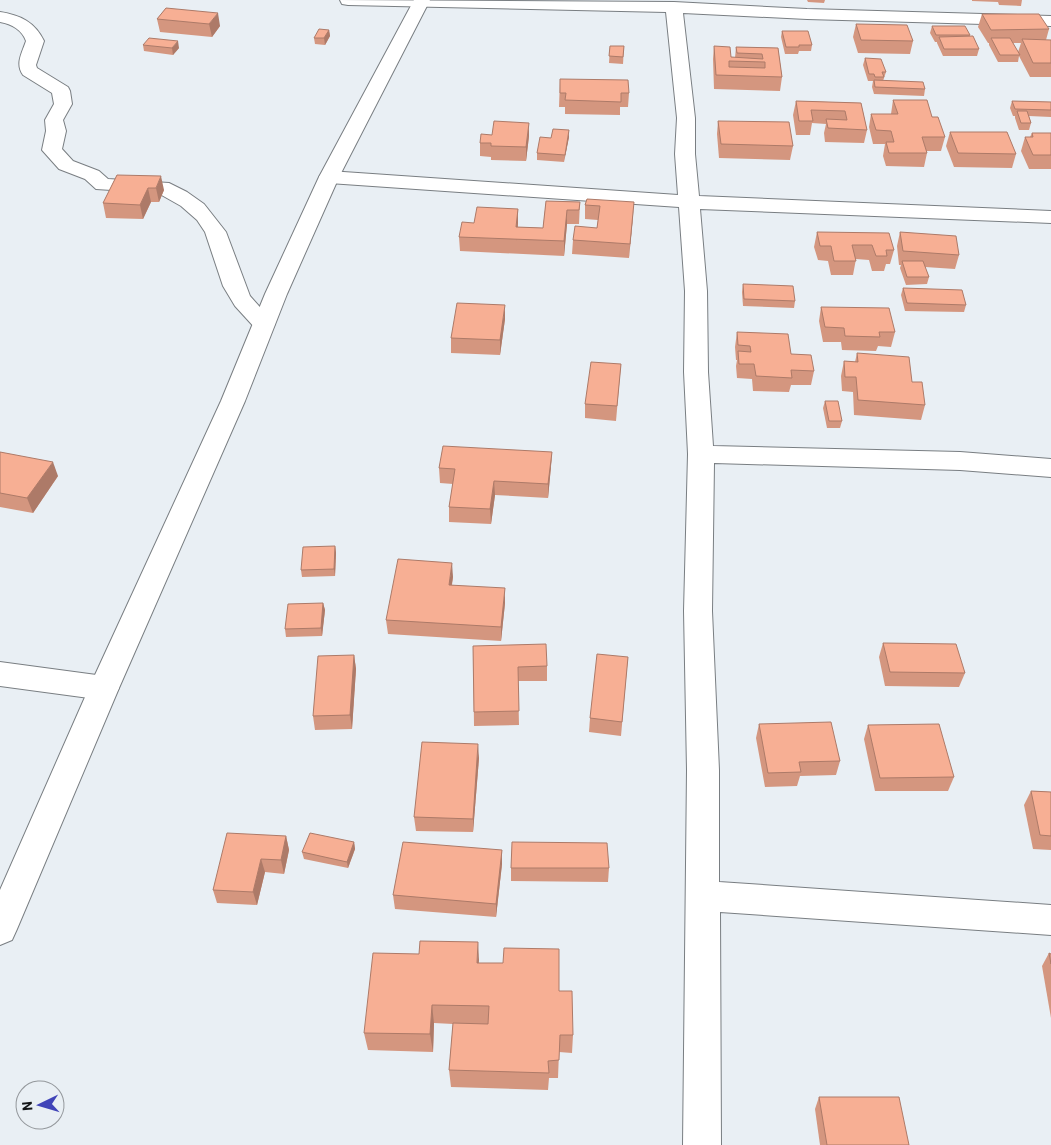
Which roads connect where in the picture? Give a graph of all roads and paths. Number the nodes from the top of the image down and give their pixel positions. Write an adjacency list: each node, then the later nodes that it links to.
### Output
1 (348, 0): 2 (main road)
2 (421, 2): 3 (main road); 6 (main road)
3 (674, 7): 5 (main road); 7 (main road)
4 (0, 17): 9 (main road)
5 (1051, 21)
6 (329, 177): 7 (main road); 9 (main road)
7 (689, 202): 8 (main road); 10 (main road)
8 (1051, 218)
9 (264, 324): 13 (main road)
10 (701, 454): 11 (main road); 14 (main road)
11 (1051, 468)
12 (0, 674): 13 (main road)
13 (104, 688): 16 (main road)
14 (702, 896): 15 (main road); 17 (main road)
15 (1051, 920)
16 (0, 929)
17 (702, 1145)

